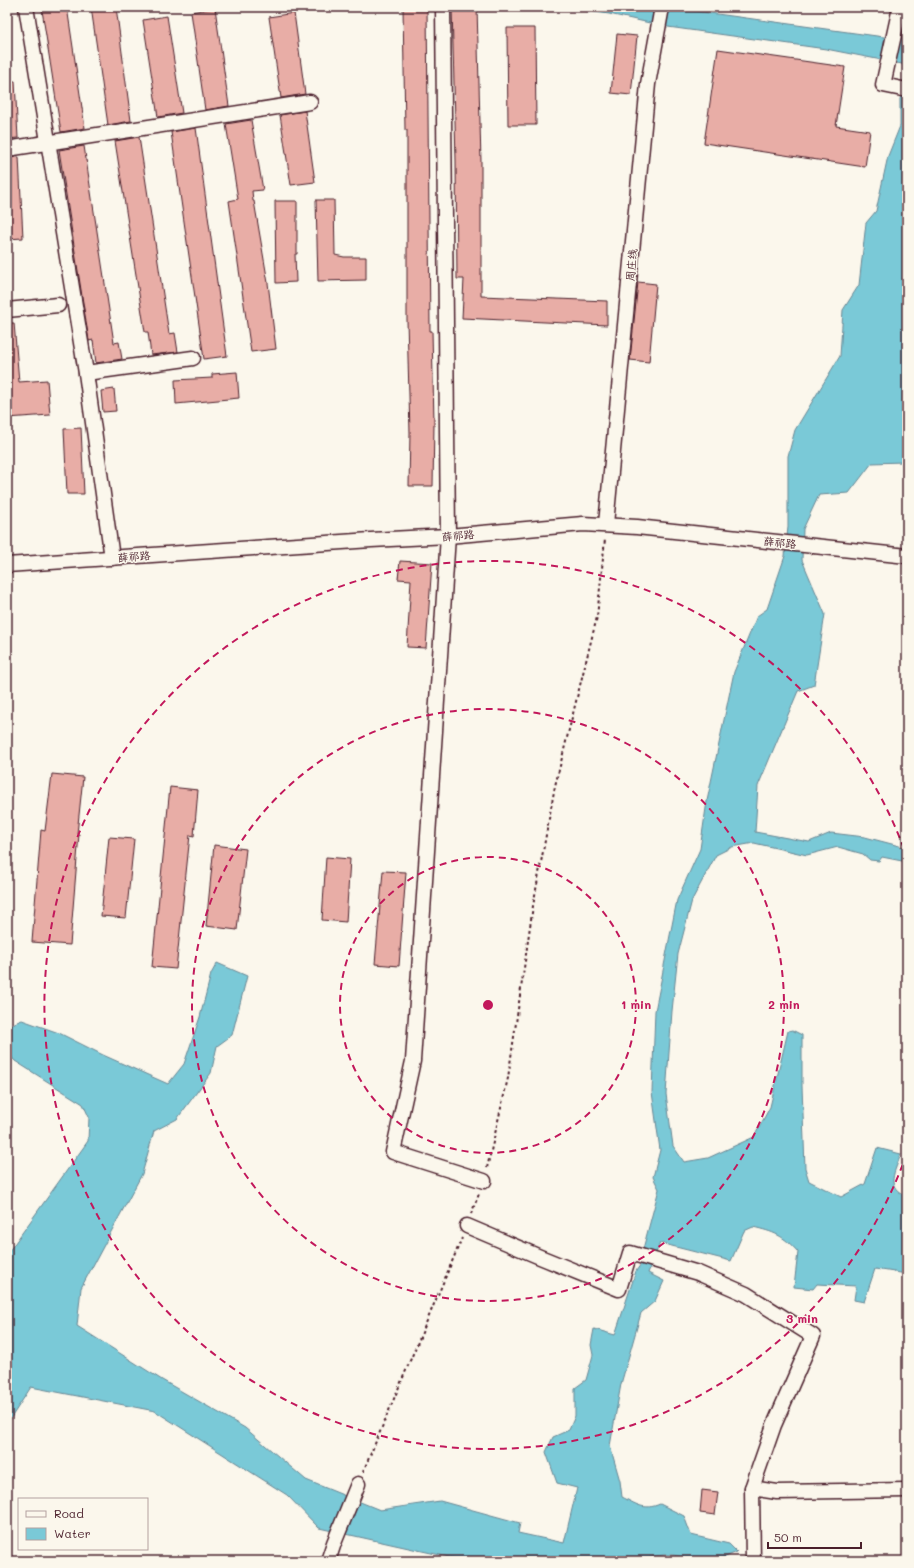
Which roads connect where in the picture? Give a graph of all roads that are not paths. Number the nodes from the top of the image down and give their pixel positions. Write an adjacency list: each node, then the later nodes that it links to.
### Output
1 (26, 7): 7 (street)
2 (443, 7): 14 (street)
3 (662, 7): 13 (street, 周庄线)
4 (907, 10): 5 (street)
5 (907, 90)
6 (310, 102): 7 (street)
7 (48, 143): 8 (street); 12 (street)
8 (7, 149)
9 (58, 305): 10 (street)
10 (7, 310)
11 (193, 358): 12 (street)
12 (86, 373): 16 (street)
13 (606, 524): 14 (street, 薛祁路); 15 (street, 薛祁路)
14 (448, 536): 16 (street, 薛祁路); 18 (street)
15 (907, 556)
16 (112, 558): 17 (street, 薛祁路)
17 (7, 565)
18 (484, 1181)
19 (467, 1226): 21 (street)
20 (358, 1484): 23 (street)
21 (752, 1488): 22 (street); 24 (street)
22 (907, 1490)
23 (328, 1561)
24 (753, 1561)

